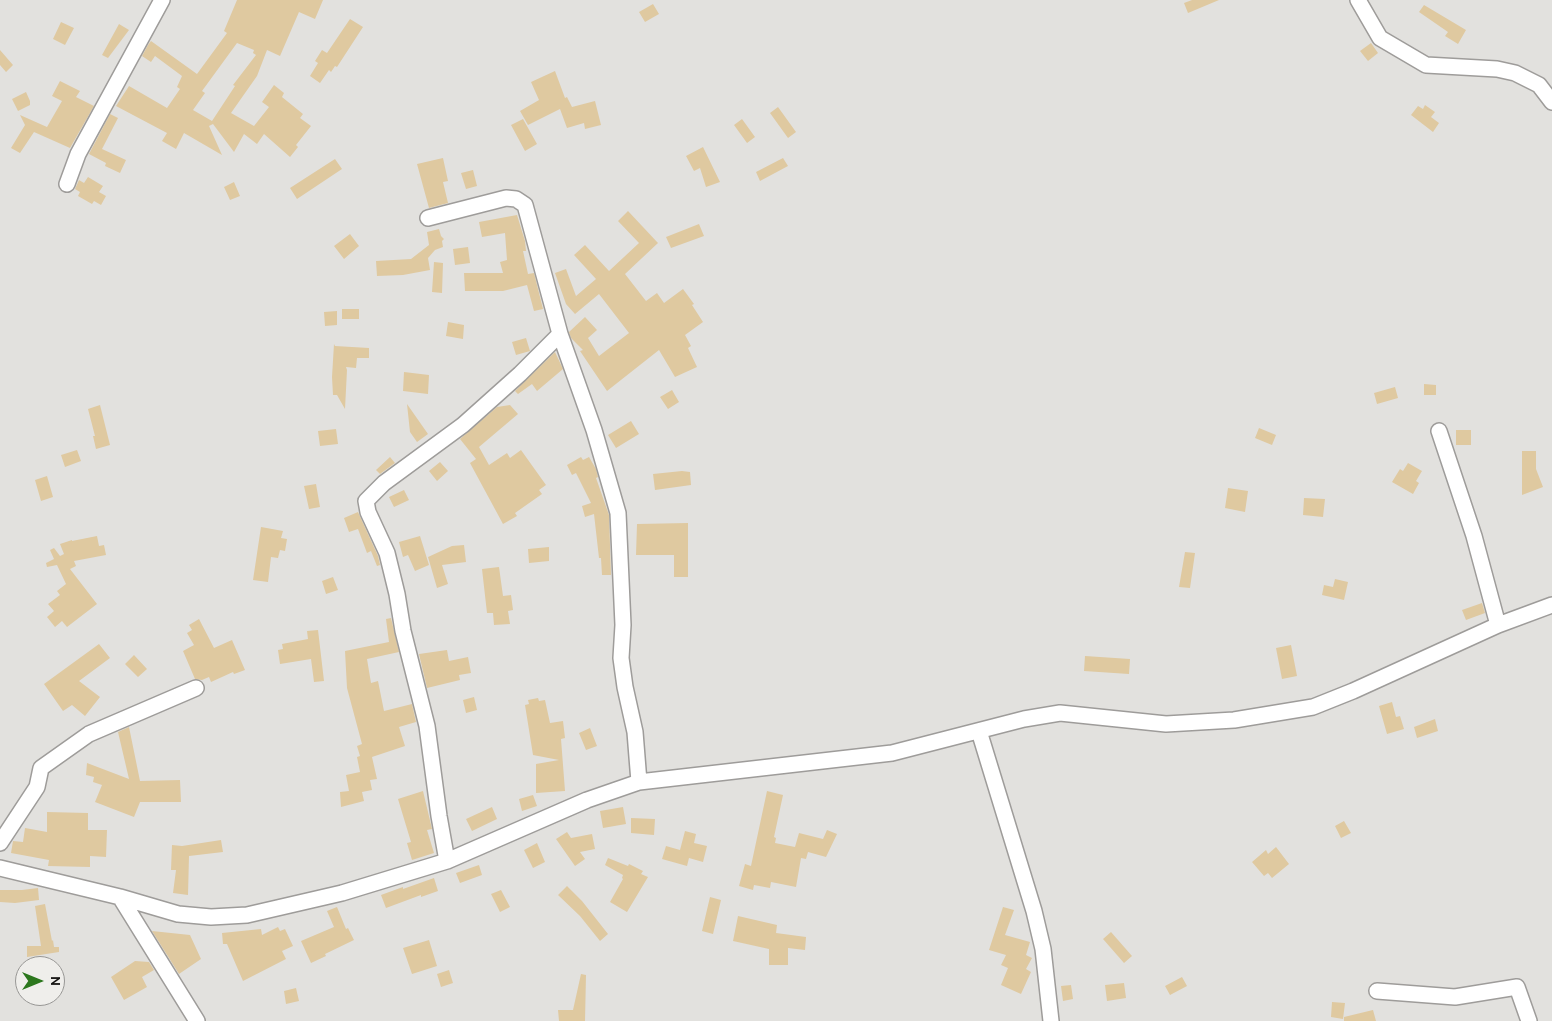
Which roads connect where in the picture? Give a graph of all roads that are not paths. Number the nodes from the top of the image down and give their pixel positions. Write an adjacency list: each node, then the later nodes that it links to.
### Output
1 (162, 0): 4 (street)
2 (1358, 0): 3 (street)
3 (1552, 102)
4 (67, 184)
5 (428, 218): 6 (street)
6 (560, 334): 12 (street); 14 (street)
7 (1439, 431): 9 (street)
8 (1552, 605): 9 (street)
9 (1498, 626): 11 (street)
10 (196, 688): 13 (street)
11 (979, 731): 12 (street); 19 (street)
12 (639, 782): 14 (street)
13 (0, 843)
14 (447, 861): 16 (street)
15 (0, 868): 16 (street)
16 (120, 897): 18 (street)
17 (1377, 991): 20 (street)
18 (197, 1021)
19 (1051, 1021)
20 (1529, 1021)

